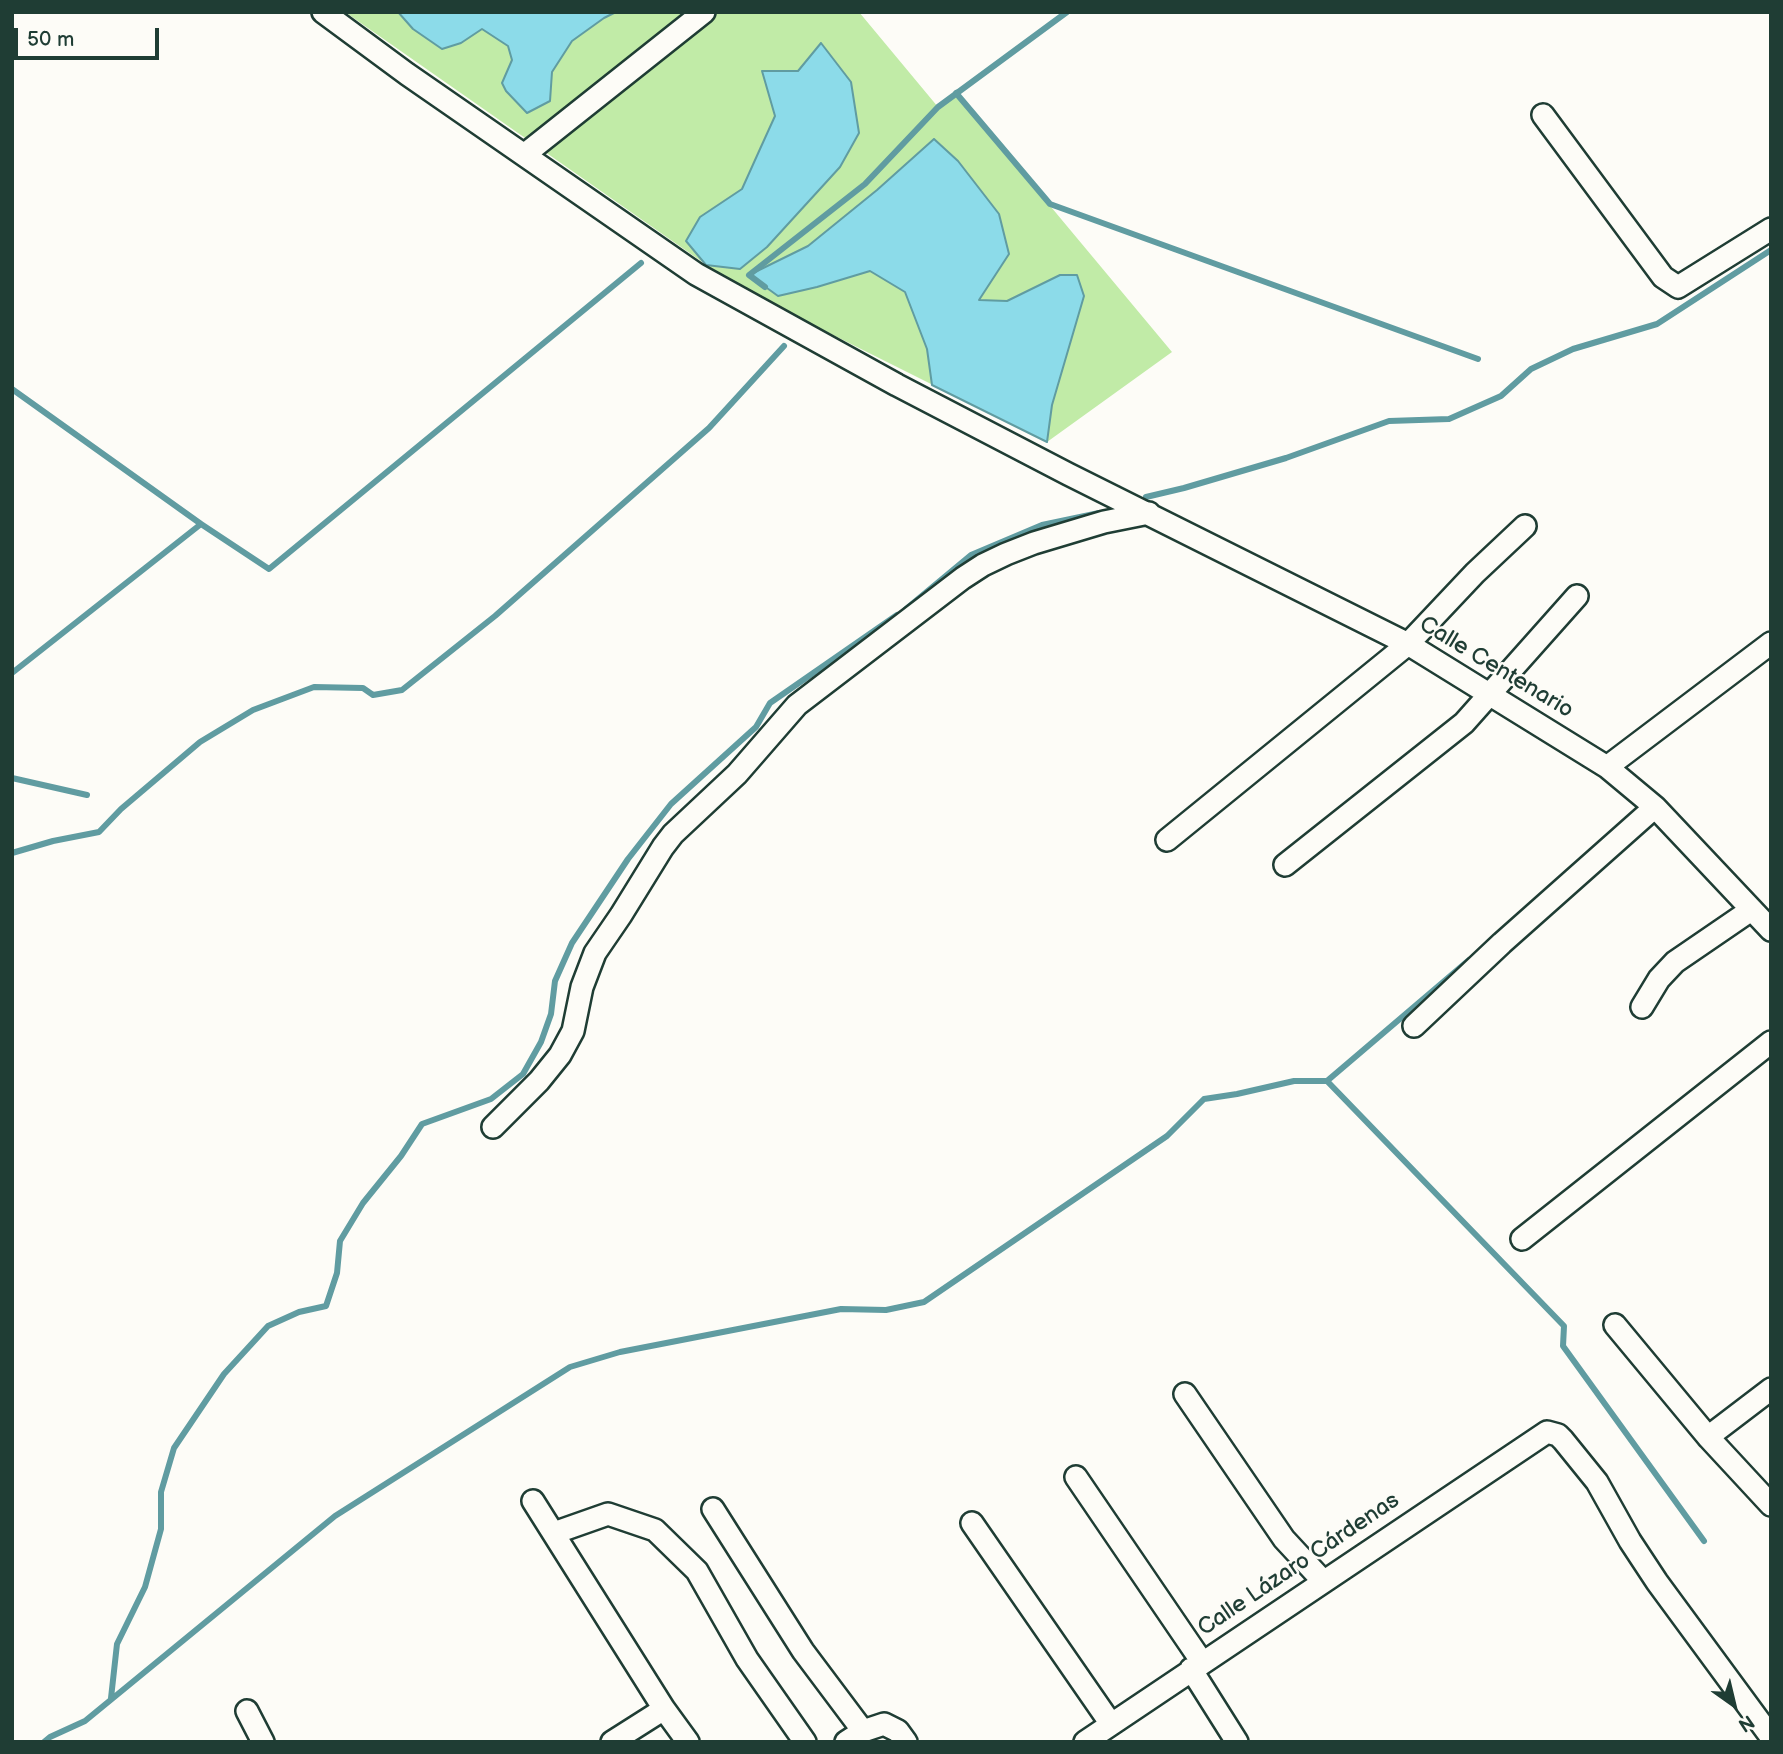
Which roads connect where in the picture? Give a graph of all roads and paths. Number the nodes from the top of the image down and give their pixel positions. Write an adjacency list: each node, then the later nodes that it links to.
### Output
1 (323, 12): 4 (street, Calle Centenario)
2 (704, 12): 4 (street)
3 (1544, 115): 5 (street)
4 (524, 155): 6 (street, Calle Centenario)
5 (1771, 229)
6 (1149, 513): 10 (street, Calle Centenario); 21 (street)
7 (1525, 526): 10 (street)
8 (1577, 596): 11 (street)
9 (1771, 643): 12 (street)
10 (1408, 644): 11 (street, Calle Centenario); 14 (street)
11 (1490, 695): 12 (street, Calle Centenario); 15 (street)
12 (1607, 766): 13 (street, Calle Centenario)
13 (1655, 807): 16 (street, Calle Centenario); 19 (street)
14 (1167, 840)
15 (1285, 865)
16 (1751, 910): 17 (street, Calle Centenario); 18 (street)
17 (1771, 930)
18 (1642, 1007)
19 (1414, 1026)
20 (1771, 1042): 22 (street)
21 (493, 1128)
22 (1522, 1238)
23 (1615, 1325): 26 (street)
24 (1771, 1389): 26 (street)
25 (1185, 1394): 33 (street)
26 (1708, 1437): 29 (street)
27 (1076, 1477): 34 (street)
28 (533, 1501): 32 (street)
29 (1771, 1505)
30 (713, 1509): 38 (street)
31 (972, 1523): 37 (street)
32 (554, 1533): 35 (street); 43 (street)
33 (1323, 1581): 34 (street, Calle Lázaro Cárdenas); 39 (street, Calle Lázaro Cárdenas)
34 (1196, 1665): 37 (street, Calle Lázaro Cárdenas); 46 (street)
35 (664, 1709): 41 (street); 42 (street)
36 (247, 1711): 40 (street)
37 (1111, 1724): 45 (street, Calle Lázaro Cárdenas)
38 (854, 1737): 44 (street)
39 (1771, 1737)
40 (263, 1742)
41 (612, 1742)
42 (688, 1742)
43 (805, 1742)
44 (906, 1742)
45 (1085, 1742)
46 (1237, 1742)

